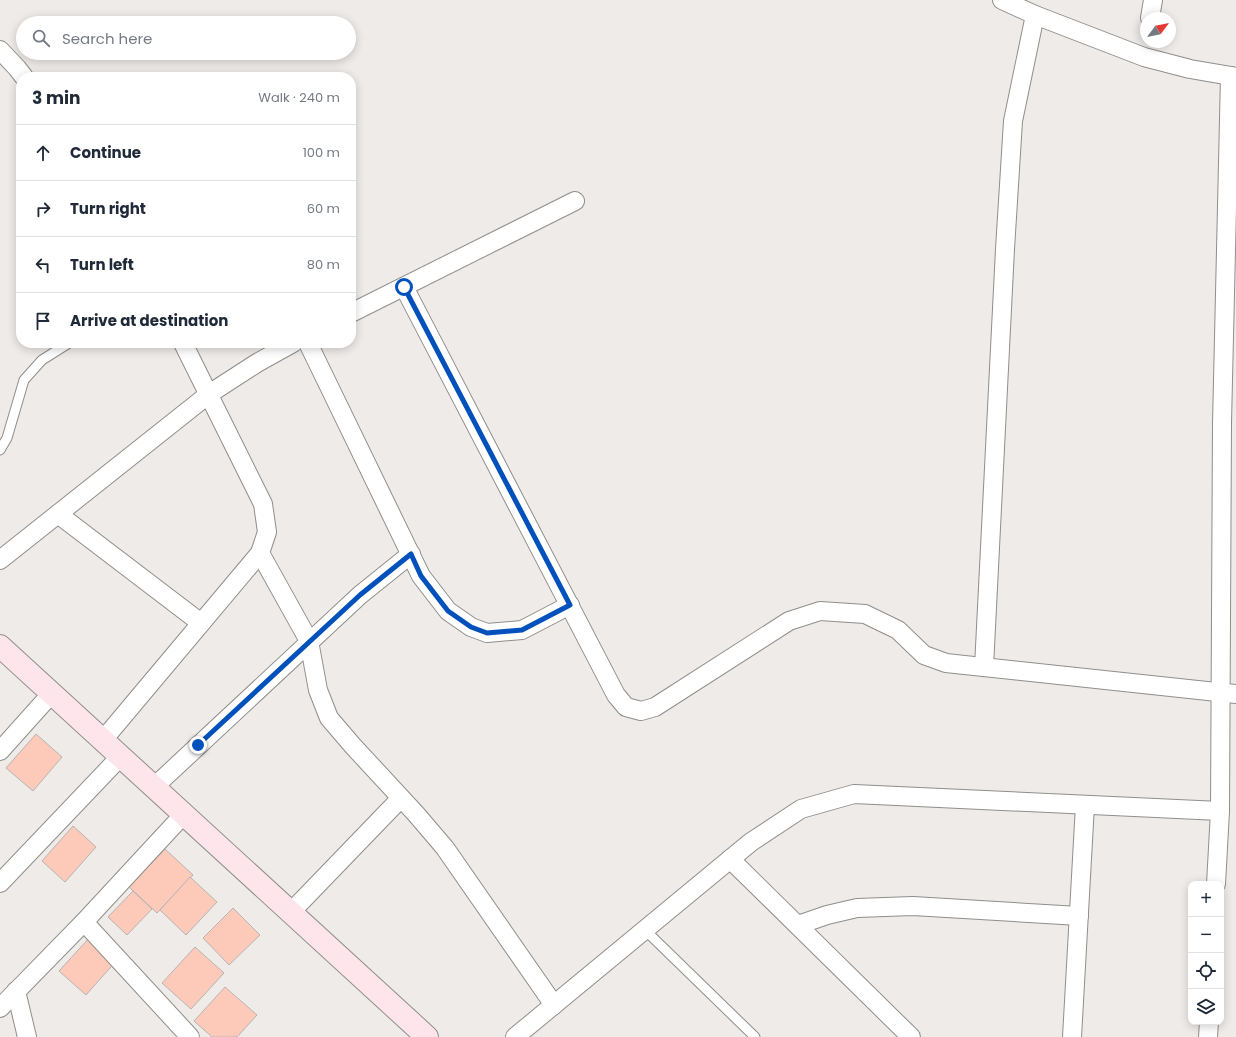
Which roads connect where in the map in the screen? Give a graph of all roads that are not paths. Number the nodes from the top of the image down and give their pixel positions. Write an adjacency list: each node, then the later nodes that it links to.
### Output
1 (1002, 0): 4 (street)
2 (1153, 0): 3 (street)
3 (1151, 12)
4 (1035, 15): 6 (street); 27 (street)
5 (0, 50): 7 (street)
6 (1145, 50): 8 (street)
7 (20, 72)
8 (1233, 76): 22 (street)
9 (575, 201): 10 (street)
10 (404, 287): 11 (street); 23 (street)
11 (356, 311)
12 (61, 348): 17 (lane)
13 (186, 348): 16 (street)
14 (284, 348): 16 (street)
15 (310, 348): 20 (street)
16 (209, 394): 18 (street); 19 (street)
17 (0, 450)
18 (58, 514): 21 (street); 24 (street)
19 (260, 553): 24 (street); 25 (street)
20 (411, 554): 23 (street); 25 (street)
21 (0, 560)
22 (1229, 578): 29 (street)
23 (570, 605): 27 (street)
24 (201, 623): 30 (street)
25 (309, 642): 33 (street); 34 (street)
26 (0, 646): 28 (street)
27 (984, 667): 29 (street)
28 (52, 693): 30 (street); 31 (street)
29 (1229, 693): 36 (street)
30 (104, 740): 32 (street)
31 (0, 751)
32 (121, 756): 33 (street); 40 (street)
33 (154, 787): 37 (street)
34 (400, 798): 41 (street); 47 (street)
35 (1085, 805): 36 (street); 38 (street); 42 (street)
36 (1220, 811): 39 (street)
37 (184, 814): 41 (street); 43 (street)
38 (730, 859): 44 (street); 45 (street)
39 (1216, 881)
40 (0, 882)
41 (291, 912): 52 (street)
42 (1079, 916): 44 (street); 56 (street)
43 (84, 922): 46 (street); 51 (street)
44 (798, 925): 55 (street)
45 (645, 930): 47 (street); 54 (lane)
46 (16, 991): 48 (street); 50 (street)
47 (554, 1005): 53 (street)
48 (0, 1008)
49 (1209, 1025): 57 (street)
50 (27, 1037)
51 (190, 1037)
52 (427, 1037)
53 (516, 1037)
54 (755, 1037)
55 (911, 1037)
56 (1072, 1037)
57 (1208, 1037)

